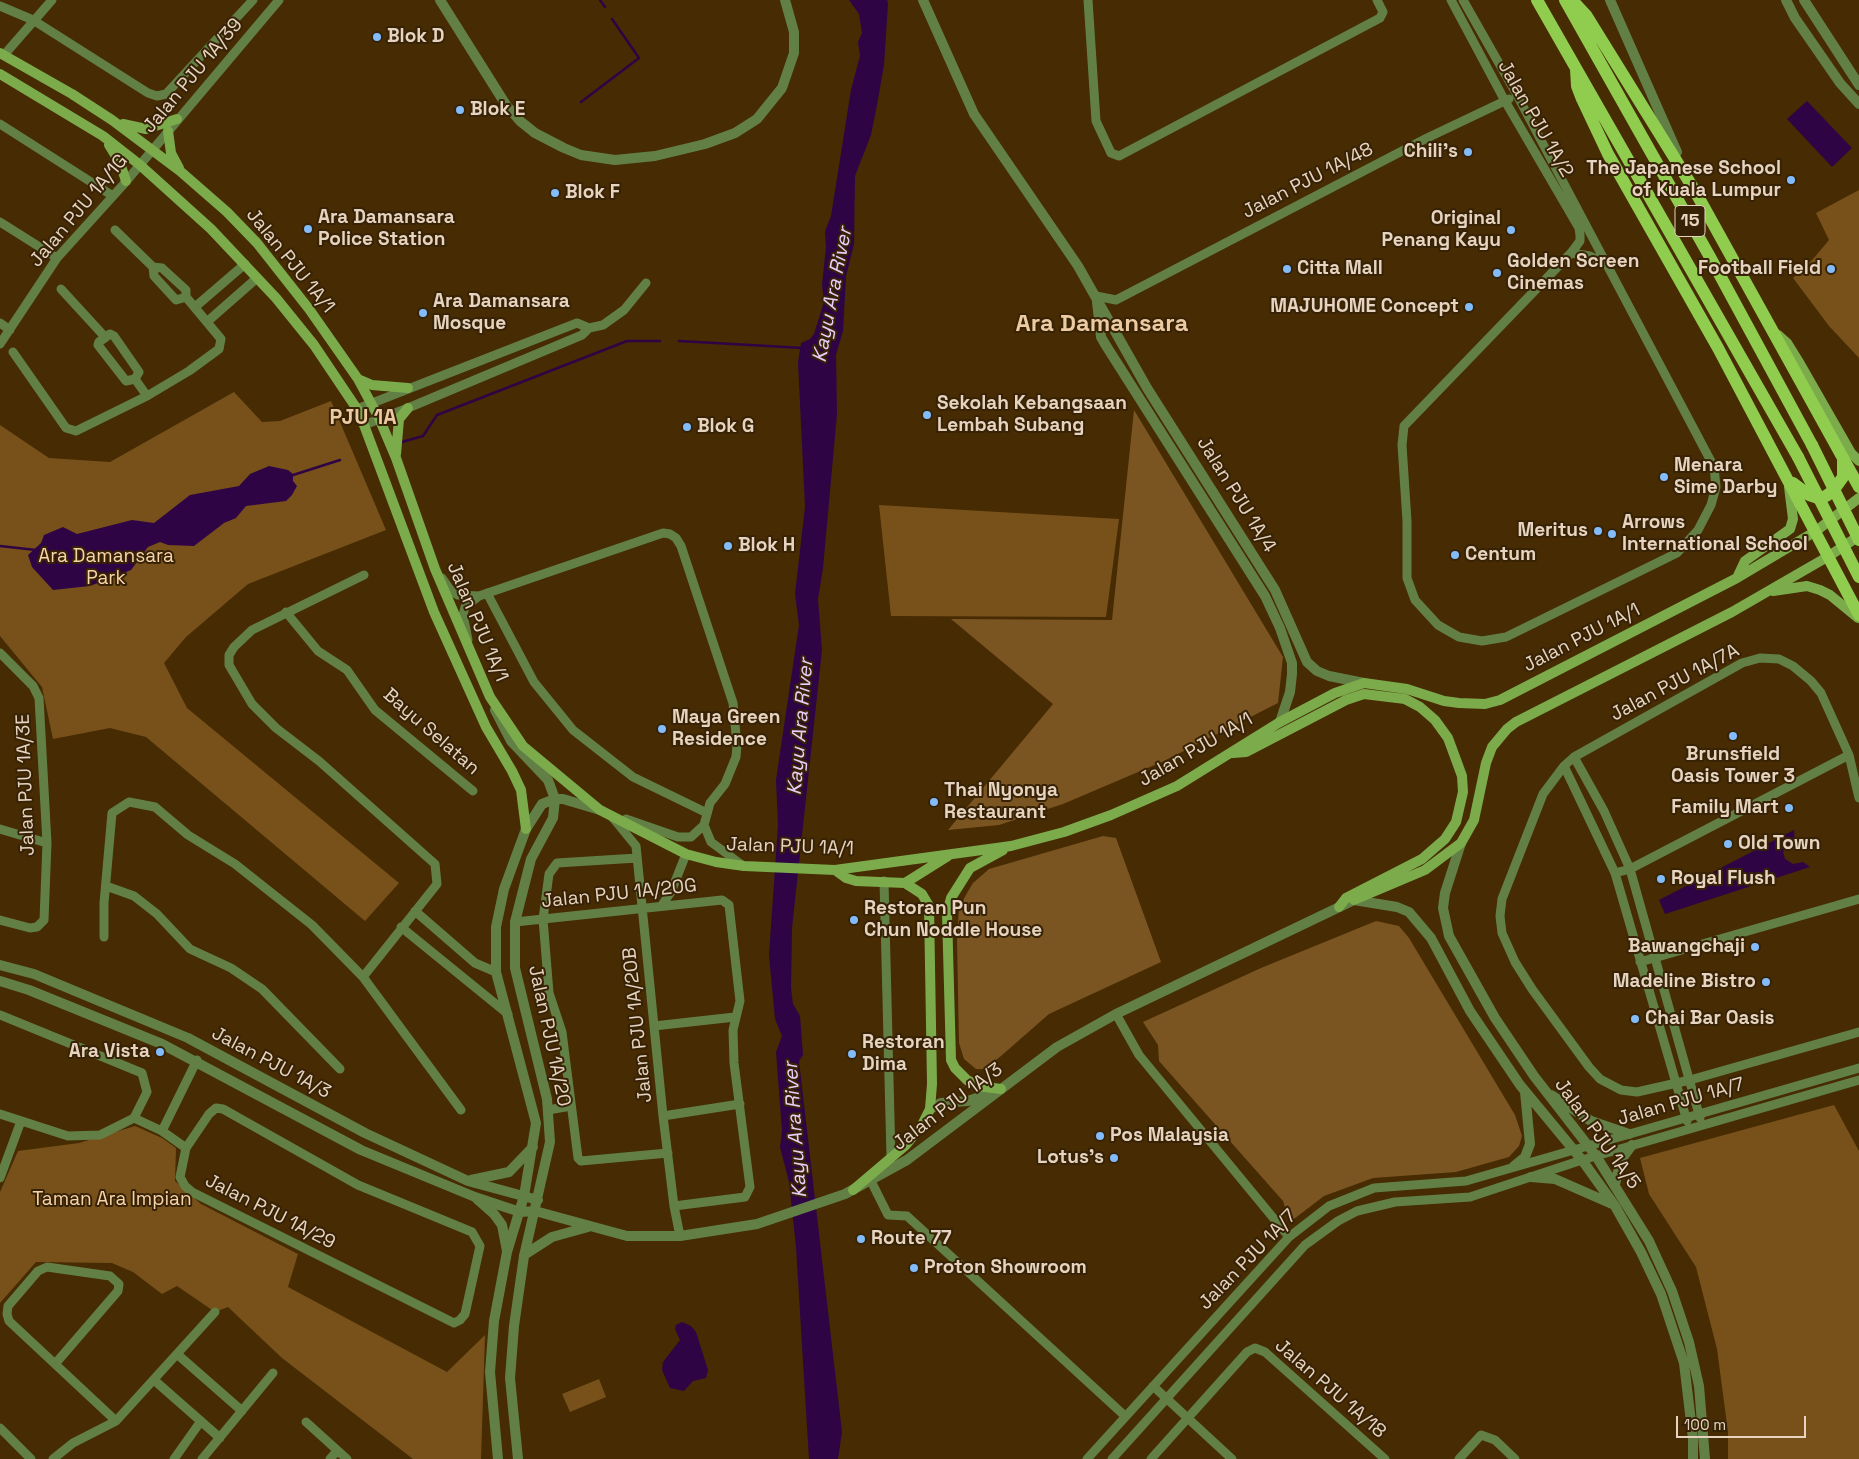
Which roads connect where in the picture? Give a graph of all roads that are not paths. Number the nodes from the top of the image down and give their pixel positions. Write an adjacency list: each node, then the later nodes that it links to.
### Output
1 (52, 0): 18 (street)
2 (253, 0): 18 (street)
3 (279, 0): 26 (street, Jalan PJU 1A/39)
4 (440, 0): 5 (street)
5 (785, 0)
6 (923, 0): 47 (street, Jalan PJU 1A/4)
7 (1088, 0): 8 (street)
8 (1377, 0)
9 (1451, 0): 24 (street, Jalan PJU 1A/2)
10 (1463, 0): 23 (street, Jalan PJU 1A/2)
11 (1537, 0): 20 (main road, 15)
12 (1565, 0): 77 (main road, 15, bridge)
13 (1572, 0): 35 (main road)
14 (1610, 0): 35 (street)
15 (1786, 0): 25 (street)
16 (1804, 0): 22 (street)
17 (0, 6): 18 (street)
18 (33, 20): 19 (street)
19 (2, 54): 27 (main road, Jalan PJU 1A/1)
20 (1576, 68): 72 (main road); 82 (main road, 15, bridge)
21 (0, 74): 30 (main road, Jalan PJU 1A/1)
22 (1859, 84)
23 (1516, 95): 24 (street, Jalan PJU 1A/48); 42 (street, Jalan PJU 1A/2)
24 (1505, 101): 39 (street, Jalan PJU 1A/2); 49 (street, Jalan PJU 1A/48)
25 (1859, 104)
26 (177, 119): 27 (main road); 29 (street, Jalan PJU 1A/39)
27 (112, 120): 31 (main road, Jalan PJU 1A/1)
28 (0, 124): 36 (street)
29 (168, 131): 31 (street, Jalan PJU 1A/39); 33 (main road)
30 (103, 136): 32 (main road, Jalan PJU 1A/1); 34 (main road)
31 (152, 150): 32 (street, Jalan PJU 1A/1G); 33 (main road, Jalan PJU 1A/1)
32 (140, 165): 34 (street, Jalan PJU 1A/1G); 41 (main road, Jalan PJU 1A/1)
33 (180, 171): 61 (main road, Jalan PJU 1A/1)
34 (126, 181): 36 (street, Jalan PJU 1A/1G)
35 (1695, 191): 55 (main road)
36 (113, 196): 40 (street, Jalan PJU 1A/1G)
37 (0, 222): 40 (street)
38 (115, 230): 43 (street)
39 (1571, 253): 42 (street); 42 (street, Jalan PJU 1A/2)
40 (57, 258): 56 (street, Jalan PJU 1A/1G)
41 (245, 264): 44 (main road, Jalan PJU 1A/1); 50 (street)
42 (1606, 264)
43 (153, 267): 48 (street); 48 (street)
44 (257, 278): 52 (street); 66 (main road, Jalan PJU 1A/1)
45 (646, 283): 54 (street)
46 (61, 289): 57 (street)
47 (1096, 296): 49 (street); 51 (street, Jalan PJU 1A/4); 90 (street, Jalan PJU 1A/4)
48 (186, 297): 50 (street)
49 (1116, 300): 51 (street)
50 (195, 307): 52 (street)
51 (1108, 317): 89 (street, Jalan PJU 1A/4)
52 (208, 321): 63 (street)
53 (0, 323): 56 (street)
54 (589, 328): 62 (street); 65 (street)
55 (1772, 329): 70 (main road); 71 (main road)
56 (10, 330): 58 (street, Jalan PJU 1A/1G)
57 (105, 337): 60 (street); 60 (street)
58 (0, 344)
59 (13, 352): 63 (street)
60 (135, 379): 63 (street)
61 (358, 379): 62 (main road); 64 (main road, Jalan PJU 1A/1)
62 (408, 388): 64 (street)
63 (147, 396)
64 (371, 403): 66 (street); 67 (main road, Jalan PJU 1A/1)
65 (408, 408): 67 (street); 69 (main road)
66 (357, 409): 68 (main road, Jalan PJU 1A/1)
67 (379, 418): 68 (street); 69 (main road, Jalan PJU 1A/1)
68 (364, 425): 108 (main road, Jalan PJU 1A/1)
69 (396, 458): 80 (main road, Jalan PJU 1A/1)
70 (1843, 458): 72 (main road); 73 (main road)
71 (1859, 460)
72 (1788, 479): 75 (main road); 83 (main road)
73 (1859, 487)
74 (1859, 498): 75 (main road, Jalan PJU 1A/1)
75 (1816, 531): 78 (main road); 83 (main road, Jalan PJU 1A/1)
76 (1859, 536): 78 (main road)
77 (1859, 540)
78 (1829, 556): 84 (main road); 86 (main road)
79 (1859, 565): 86 (main road)
80 (435, 569): 85 (street); 91 (main road, Jalan PJU 1A/1)
81 (364, 575): 87 (street)
82 (1859, 577)
83 (1737, 578): 93 (main road, Jalan PJU 1A/1)
84 (1766, 592): 88 (main road); 110 (main road)
85 (483, 594): 91 (street); 104 (street); 104 (street)
86 (1853, 603): 88 (main road)
87 (286, 612): 100 (street, Bayu Selatan); 127 (street)
88 (1859, 617)
89 (1290, 621): 90 (street); 93 (street, Jalan PJU 1A/4)
90 (1280, 628): 95 (street, Jalan PJU 1A/4)
91 (471, 652): 94 (main road, Jalan PJU 1A/1)
92 (0, 653): 109 (street, Jalan PJU 1A/3E)
93 (1364, 683): 95 (main road, Jalan PJU 1A/1)
94 (490, 697): 102 (street); 103 (main road, Jalan PJU 1A/1)
95 (1280, 722): 96 (main road, Jalan PJU 1A/1)
96 (1232, 753): 111 (main road, Jalan PJU 1A/1); 125 (main road)
97 (1849, 755): 98 (street, Jalan PJU 1A/7A); 101 (street, Jalan PJU 1A/7A); 116 (street)
98 (1574, 757): 99 (street, Jalan PJU 1A/7A); 116 (street)
99 (1564, 766): 118 (street); 150 (street, Jalan PJU 1A/7A)
100 (473, 791)
101 (1859, 798)
102 (555, 799): 103 (street); 108 (street, Jalan PJU 1A/20); 130 (street, Jalan PJU 1A/20)
103 (600, 810): 105 (main road, Jalan PJU 1A/1); 106 (street)
104 (707, 813): 106 (street)
105 (613, 818): 112 (main road, Jalan PJU 1A/1); 114 (street, Jalan PJU 1A/20B)
106 (704, 825): 115 (street)
107 (0, 829): 109 (street)
108 (526, 829): 136 (street, Jalan PJU 1A/20)
109 (47, 843): 129 (street, Jalan PJU 1A/3E)
110 (1461, 843): 123 (main road); 153 (street, Jalan PJU 1A/5)
111 (1011, 846): 113 (main road, Jalan PJU 1A/1); 151 (main road)
112 (686, 854): 115 (main road, Jalan PJU 1A/1); 124 (street)
113 (951, 854): 117 (main road, Jalan PJU 1A/1); 120 (main road)
114 (637, 858): 126 (street, Jalan PJU 1A/20B); 128 (street)
115 (744, 866): 117 (main road, Jalan PJU 1A/1)
116 (1630, 869): 118 (street); 133 (street)
117 (833, 870): 119 (main road)
118 (1615, 873): 134 (street)
119 (884, 881): 120 (main road); 176 (street, Jalan PJU 1A/3)
120 (905, 884): 156 (main road)
121 (106, 886): 132 (street); 137 (street); 146 (street)
122 (1859, 899): 133 (street)
123 (1354, 900): 125 (street, Jalan PJU 1A/3); 152 (street, Jalan PJU 1A/5)
124 (662, 905): 126 (street, Jalan PJU 1A/20G); 142 (street, Jalan PJU 1A/20G)
125 (1339, 907): 140 (street, Jalan PJU 1A/3)
126 (642, 908): 128 (street, Jalan PJU 1A/20G); 143 (street, Jalan PJU 1A/20B)
127 (415, 911): 131 (street); 136 (street)
128 (543, 919): 130 (street, Jalan PJU 1A/20G); 155 (street)
129 (0, 920)
130 (515, 922): 158 (street, Jalan PJU 1A/20)
131 (402, 927): 137 (street); 139 (street, Jalan PJU 1A/20)
132 (104, 937)
133 (1655, 957): 134 (street); 148 (street)
134 (1640, 962): 150 (street)
135 (0, 965): 182 (street, Jalan PJU 1A/3)
136 (496, 972): 139 (street, Jalan PJU 1A/20)
137 (363, 977): 157 (street)
138 (0, 981): 145 (street, Jalan PJU 1A/3)
139 (508, 1014): 170 (street, Jalan PJU 1A/20)
140 (1116, 1014): 151 (street, Jalan PJU 1A/3); 193 (street)
141 (0, 1015): 162 (street)
142 (735, 1016): 143 (street); 154 (street)
143 (654, 1026): 161 (street, Jalan PJU 1A/20B)
144 (1859, 1032): 148 (street, Jalan PJU 1A/7A)
145 (197, 1060): 167 (street); 186 (street, Jalan PJU 1A/3)
146 (340, 1068)
147 (1859, 1068): 160 (street, Jalan PJU 1A/7)
148 (1690, 1080): 150 (street, Jalan PJU 1A/7A); 160 (street)
149 (1859, 1080): 165 (street, Jalan PJU 1A/7)
150 (1675, 1082): 163 (street)
151 (1001, 1089): 156 (street); 181 (street, Jalan PJU 1A/3)
152 (1525, 1092): 173 (street, Jalan PJU 1A/5); 178 (street)
153 (1546, 1092): 168 (street); 171 (street, Jalan PJU 1A/5)
154 (740, 1104): 161 (street); 188 (street)
155 (571, 1106): 158 (street); 174 (street)
156 (930, 1109): 176 (main road)
157 (461, 1110)
158 (548, 1110): 187 (street, Jalan PJU 1A/20)
159 (0, 1114): 164 (street)
160 (1699, 1114): 163 (street, Jalan PJU 1A/7); 165 (street)
161 (663, 1116): 174 (street, Jalan PJU 1A/20B)
162 (134, 1118): 164 (street); 167 (street)
163 (1686, 1118): 166 (street); 168 (street, Jalan PJU 1A/7)
164 (21, 1121): 180 (street)
165 (1702, 1125): 166 (street, Jalan PJU 1A/7)
166 (1689, 1129): 169 (street, Jalan PJU 1A/7)
167 (162, 1131): 172 (street)
168 (1629, 1134): 171 (street, Jalan PJU 1A/7)
169 (1632, 1145): 175 (street, Jalan PJU 1A/7); 183 (street)
170 (534, 1146): 182 (street); 185 (street, Jalan PJU 1A/20)
171 (1587, 1146): 173 (street, Jalan PJU 1A/7); 175 (street, Jalan PJU 1A/5)
172 (186, 1148): 172 (street, Jalan PJU 1A/29)
173 (1574, 1150): 177 (street, Jalan PJU 1A/5); 178 (street, Jalan PJU 1A/7)
174 (668, 1153): 188 (street, Jalan PJU 1A/20B)
175 (1596, 1156): 177 (street, Jalan PJU 1A/7); 183 (street, Jalan PJU 1A/5)
176 (890, 1158): 181 (main road)
177 (1582, 1160): 179 (street, Jalan PJU 1A/7); 189 (street, Jalan PJU 1A/5)
178 (1514, 1166): 193 (street, Jalan PJU 1A/7)
179 (1531, 1177): 189 (street); 202 (street, Jalan PJU 1A/7)
180 (0, 1178)
181 (870, 1179): 184 (main road); 204 (street)
182 (468, 1180): 185 (street, Jalan PJU 1A/3)
183 (1615, 1184): 228 (street, Jalan PJU 1A/5)
184 (853, 1190): 192 (street)
185 (524, 1196): 187 (street, Jalan PJU 1A/3); 190 (street, Jalan PJU 1A/20)
186 (475, 1197): 190 (street, Jalan PJU 1A/3); 194 (street)
187 (536, 1206): 190 (street); 191 (street); 195 (street, Jalan PJU 1A/20)
188 (674, 1206): 192 (street, Jalan PJU 1A/20B)
189 (1616, 1206): 227 (street, Jalan PJU 1A/5)
190 (520, 1212): 194 (street, Jalan PJU 1A/20)
191 (589, 1227): 192 (street); 195 (street)
192 (680, 1236)
193 (1289, 1237): 201 (street, Jalan PJU 1A/7)
194 (507, 1252): 218 (street, Jalan PJU 1A/20)
195 (524, 1256): 219 (street, Jalan PJU 1A/20)
196 (215, 1312): 197 (street)
197 (177, 1354): 200 (street); 203 (street)
198 (55, 1364): 198 (street); 206 (street)
199 (273, 1373): 203 (street)
200 (154, 1380): 206 (street); 207 (street)
201 (1153, 1386): 202 (street); 204 (street, Jalan PJU 1A/7)
202 (1166, 1399): 205 (street); 221 (street, Jalan PJU 1A/7)
203 (242, 1411): 210 (street)
204 (1125, 1416): 220 (street, Jalan PJU 1A/7)
205 (1188, 1418): 222 (street, Jalan PJU 1A/18); 223 (street); 224 (street, Jalan PJU 1A/18)
206 (116, 1421): 213 (street)
207 (201, 1421): 210 (street); 214 (street)
208 (306, 1422): 211 (street)
209 (0, 1428): 212 (street)
210 (220, 1438): 215 (street)
211 (337, 1451): 216 (street); 217 (street)
212 (31, 1459)
213 (53, 1459)
214 (174, 1459)
215 (202, 1459)
216 (330, 1459)
217 (347, 1459)
218 (498, 1459)
219 (518, 1459)
220 (1087, 1459)
221 (1112, 1459)
222 (1151, 1459)
223 (1232, 1459)
224 (1384, 1459)
225 (1459, 1459): 226 (street)
226 (1515, 1459)
227 (1693, 1459)
228 (1705, 1459)

